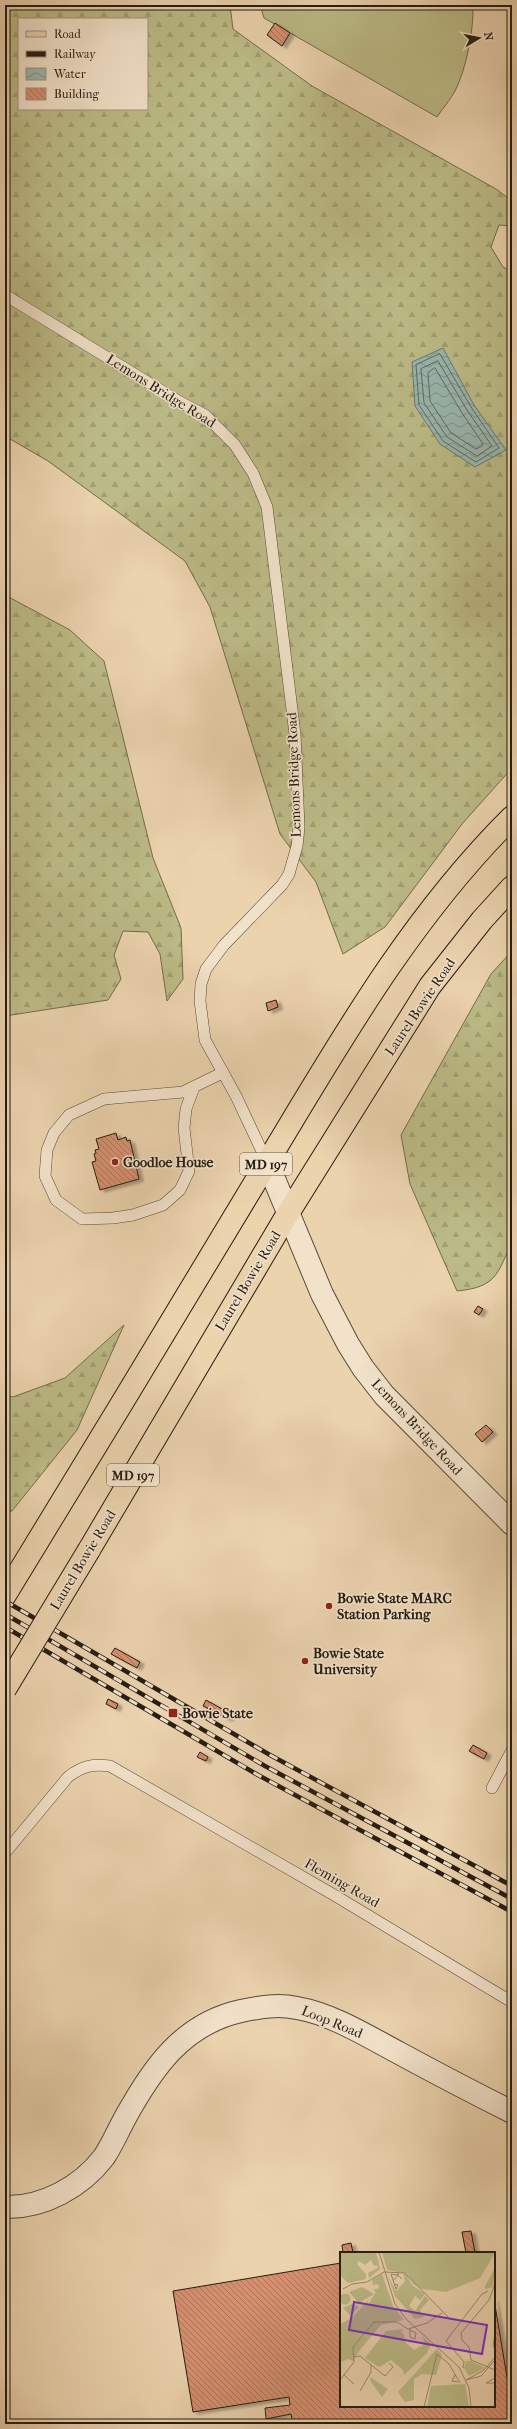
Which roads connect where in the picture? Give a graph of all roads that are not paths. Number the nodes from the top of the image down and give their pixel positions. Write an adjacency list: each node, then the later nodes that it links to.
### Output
1 (5, 295): 4 (lane, Lemons Bridge Road)
2 (512, 817): 6 (main road, MD 197)
3 (512, 887): 7 (main road, Laurel Bowie Road / MD 197)
4 (222, 1073): 5 (lane); 6 (lane, Lemons Bridge Road)
5 (194, 1087): 5 (lane)
6 (267, 1162): 7 (street, Lemons Bridge Road); 9 (main road, MD 197)
7 (288, 1215): 8 (street, Lemons Bridge Road); 10 (main road, Laurel Bowie Road / MD 197, bridge)
8 (512, 1524)
9 (5, 1595)
10 (5, 1689)
11 (512, 1750): 12 (lane)
12 (492, 1788)
13 (5, 1853): 14 (lane, Fleming Road)
14 (512, 2002)
15 (512, 2112): 16 (street, Loop Road)
16 (5, 2207)

